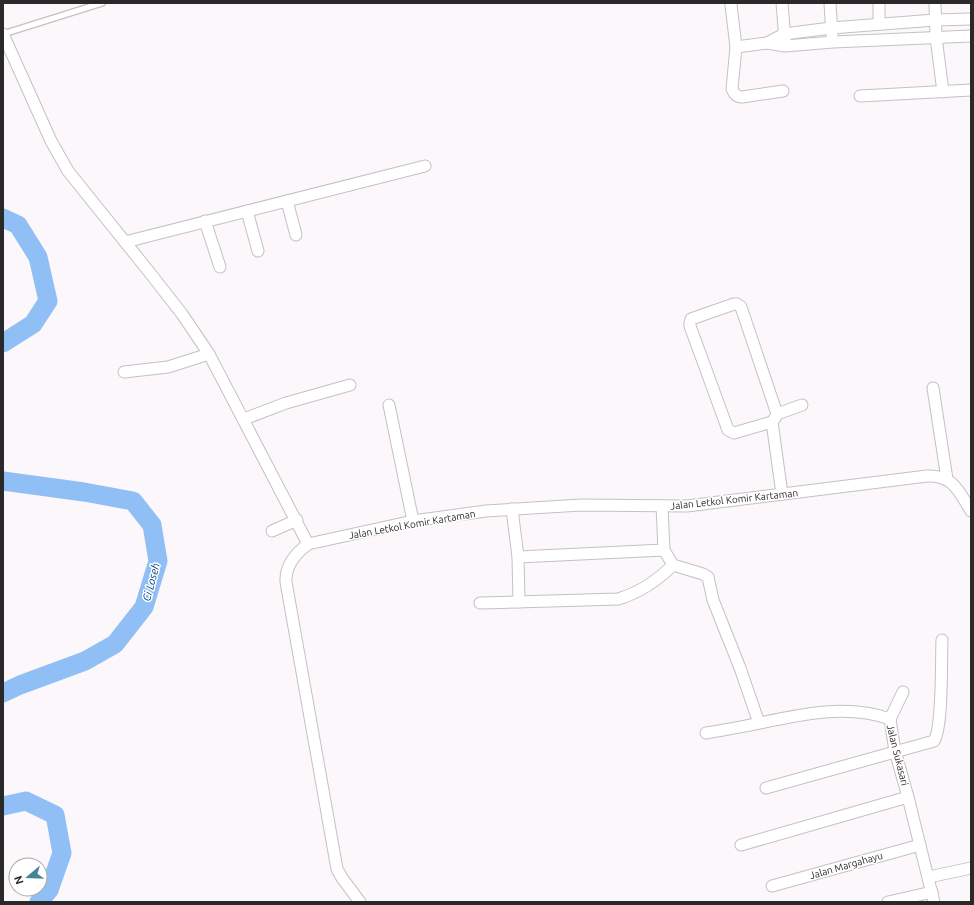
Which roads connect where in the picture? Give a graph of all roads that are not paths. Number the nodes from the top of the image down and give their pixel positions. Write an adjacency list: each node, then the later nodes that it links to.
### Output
1 (102, 3): 11 (lane)
2 (782, 3): 12 (street)
3 (830, 3): 10 (street)
4 (879, 3): 9 (street)
5 (935, 3): 8 (street)
6 (731, 5): 18 (street)
7 (971, 19): 8 (street)
8 (935, 20): 9 (street); 14 (street)
9 (879, 24): 10 (street)
10 (831, 28): 12 (street); 15 (street)
11 (3, 34): 28 (street)
12 (784, 34): 16 (street); 17 (street)
13 (971, 36): 14 (street)
14 (936, 37): 15 (street); 21 (street)
15 (832, 42): 17 (street)
16 (767, 43): 17 (street); 18 (street)
17 (785, 46)
18 (736, 47): 20 (street)
19 (971, 90): 21 (street)
20 (783, 91)
21 (943, 92): 22 (street)
22 (860, 96)
23 (424, 166): 24 (street)
24 (287, 200): 25 (street); 27 (street)
25 (247, 211): 26 (street); 29 (street)
26 (205, 221): 28 (street); 30 (street)
27 (296, 235)
28 (125, 242): 31 (street)
29 (258, 251)
30 (220, 267)
31 (209, 354): 32 (street); 38 (street)
32 (124, 372)
33 (350, 385): 38 (street)
34 (934, 388): 39 (street)
35 (389, 405): 45 (street)
36 (802, 405): 37 (street)
37 (774, 418): 37 (street); 40 (street)
38 (244, 419): 44 (street)
39 (947, 479): 40 (street, Jalan Letkol Komir Kartaman); 43 (street)
40 (782, 494): 41 (street, Jalan Letkol Komir Kartaman)
41 (662, 506): 42 (street, Jalan Letkol Komir Kartaman); 48 (street)
42 (512, 509): 45 (street, Jalan Letkol Komir Kartaman); 49 (street)
43 (971, 511)
44 (297, 520): 46 (street); 47 (street)
45 (413, 522): 47 (street, Jalan Letkol Komir Kartaman)
46 (272, 531)
47 (308, 544): 67 (street)
48 (664, 550): 49 (street); 50 (street)
49 (518, 557): 51 (street)
50 (673, 565): 51 (street); 56 (street)
51 (519, 602): 52 (street)
52 (480, 603)
53 (942, 640): 58 (street)
54 (903, 692): 55 (street)
55 (890, 719): 56 (street, Jalan Sukasari); 58 (street, Jalan Sukasari)
56 (759, 723): 57 (street, Jalan Sukasari)
57 (706, 733)
58 (895, 751): 59 (street); 60 (street, Jalan Sukasari)
59 (766, 788)
60 (908, 797): 61 (street); 62 (street, Jalan Sukasari)
61 (741, 845)
62 (920, 845): 64 (street, Jalan Sukasari); 65 (street, Jalan Margahayu)
63 (971, 868): 64 (street)
64 (929, 877): 66 (street, Jalan Sukasari)
65 (772, 886)
66 (933, 897): 68 (street)
67 (360, 902)
68 (888, 902)

